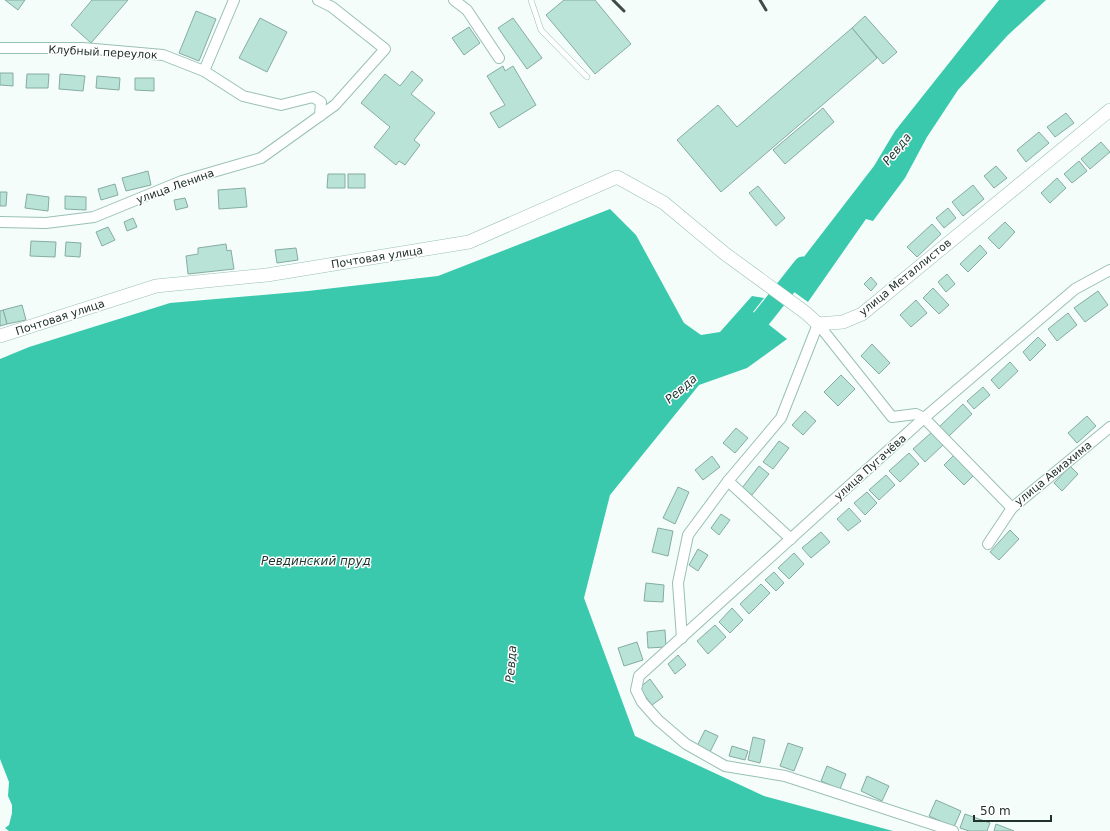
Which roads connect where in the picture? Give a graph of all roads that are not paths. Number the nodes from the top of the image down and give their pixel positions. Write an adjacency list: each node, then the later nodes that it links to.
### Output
1 (234, 0): 7 (street)
2 (318, 0): 10 (street, улица Ленина)
3 (454, 0): 6 (street)
4 (531, 0): 8 (lane)
5 (0, 48): 7 (street, Клубный переулок)
6 (499, 58)
7 (204, 71): 10 (street, Клубный переулок)
8 (587, 77)
9 (1110, 110): 13 (street, улица Металлистов)
10 (320, 116): 11 (street, улица Ленина)
11 (0, 222)
12 (1110, 270): 15 (street, улица Пугачёва)
13 (818, 324): 14 (street, Почтовая улица); 15 (street); 17 (street)
14 (0, 336)
15 (924, 418): 18 (street); 19 (street, улица Пугачёва)
16 (1110, 427): 18 (street, улица Авиахима)
17 (728, 481): 19 (street); 21 (street)
18 (1012, 508): 20 (street, улица Авиахима)
19 (791, 539): 21 (street, улица Пугачёва)
20 (988, 544)
21 (682, 638): 22 (street, улица Пугачёва)
22 (953, 831)

